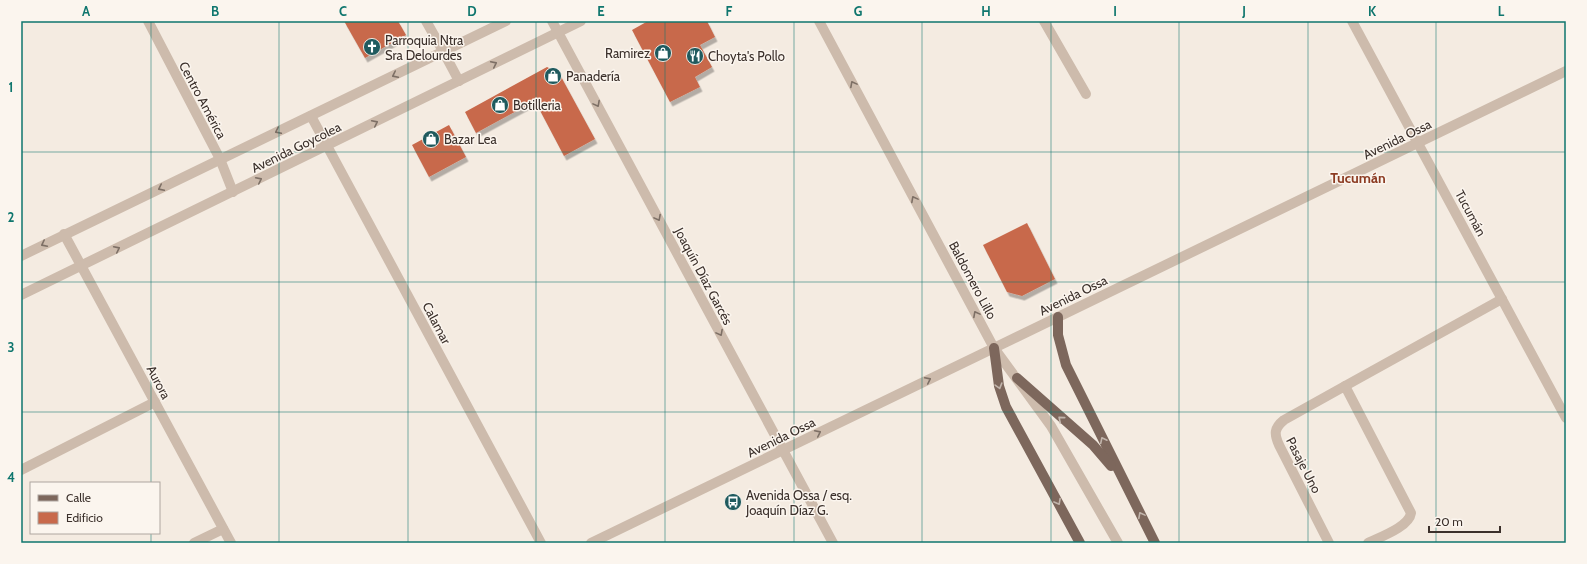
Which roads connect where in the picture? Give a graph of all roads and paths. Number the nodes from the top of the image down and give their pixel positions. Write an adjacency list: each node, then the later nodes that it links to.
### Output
1 (148, 21): 17 (street, Centro América)
2 (426, 21): 10 (street)
3 (506, 21): 10 (street, Avenida Goycolea)
4 (552, 21): 9 (street, Joaquín Díaz Garcés)
5 (582, 21): 9 (street, Avenida Goycolea)
6 (819, 21): 25 (street, Baldomero Lillo, one-way to 6)
7 (1044, 21): 13 (street)
8 (1352, 21): 15 (street, Tucumán)
9 (558, 32): 12 (street, Avenida Goycolea, one-way to 9); 30 (street, Joaquín Díaz Garcés, one-way to 30)
10 (443, 51): 12 (street); 14 (street, Avenida Goycolea, one-way to 14)
11 (1566, 71): 15 (street, Avenida Ossa)
12 (459, 81): 16 (street, Avenida Goycolea, one-way to 12)
13 (1086, 94)
14 (310, 116): 16 (street, Calamar); 17 (street, Avenida Goycolea, one-way to 17)
15 (1418, 143): 23 (street, Tucumán); 24 (street, Avenida Ossa)
16 (327, 146): 18 (street, Avenida Goycolea, one-way to 16); 36 (street, Calamar)
17 (220, 160): 18 (street, Centro América); 19 (street, Avenida Goycolea, one-way to 19)
18 (233, 192): 21 (street, Avenida Goycolea, one-way to 18)
19 (64, 234): 20 (street, Avenida Goycolea, one-way to 20); 21 (street, Aurora)
20 (21, 256)
21 (81, 266): 22 (street, Avenida Goycolea); 28 (street, Aurora)
22 (21, 295)
23 (1502, 299): 27 (street, Pasaje Uno); 29 (street, Tucumán)
24 (1058, 317): 25 (street, Avenida Ossa); 32 (main road, one-way to 24)
25 (994, 348): 26 (street, Baldomero Lillo); 30 (street, Avenida Ossa, one-way to 25); 39 (main road, one-way to 39)
26 (1017, 378): 32 (main road, one-way to 26); 40 (street, Baldomero Lillo)
27 (1344, 386): 42 (street, Pasaje Uno); 43 (street)
28 (155, 402): 31 (street); 33 (street, Aurora)
29 (1566, 418)
30 (783, 450): 37 (street, Avenida Ossa); 38 (street, Joaquín Díaz Garcés)
31 (21, 470)
32 (1126, 487): 41 (main road, one-way to 32)
33 (223, 529): 34 (street); 35 (street, Aurora)
34 (194, 543)
35 (231, 543)
36 (541, 543)
37 (591, 543)
38 (833, 543)
39 (1080, 543)
40 (1118, 543)
41 (1155, 543)
42 (1329, 543)
43 (1368, 543)

